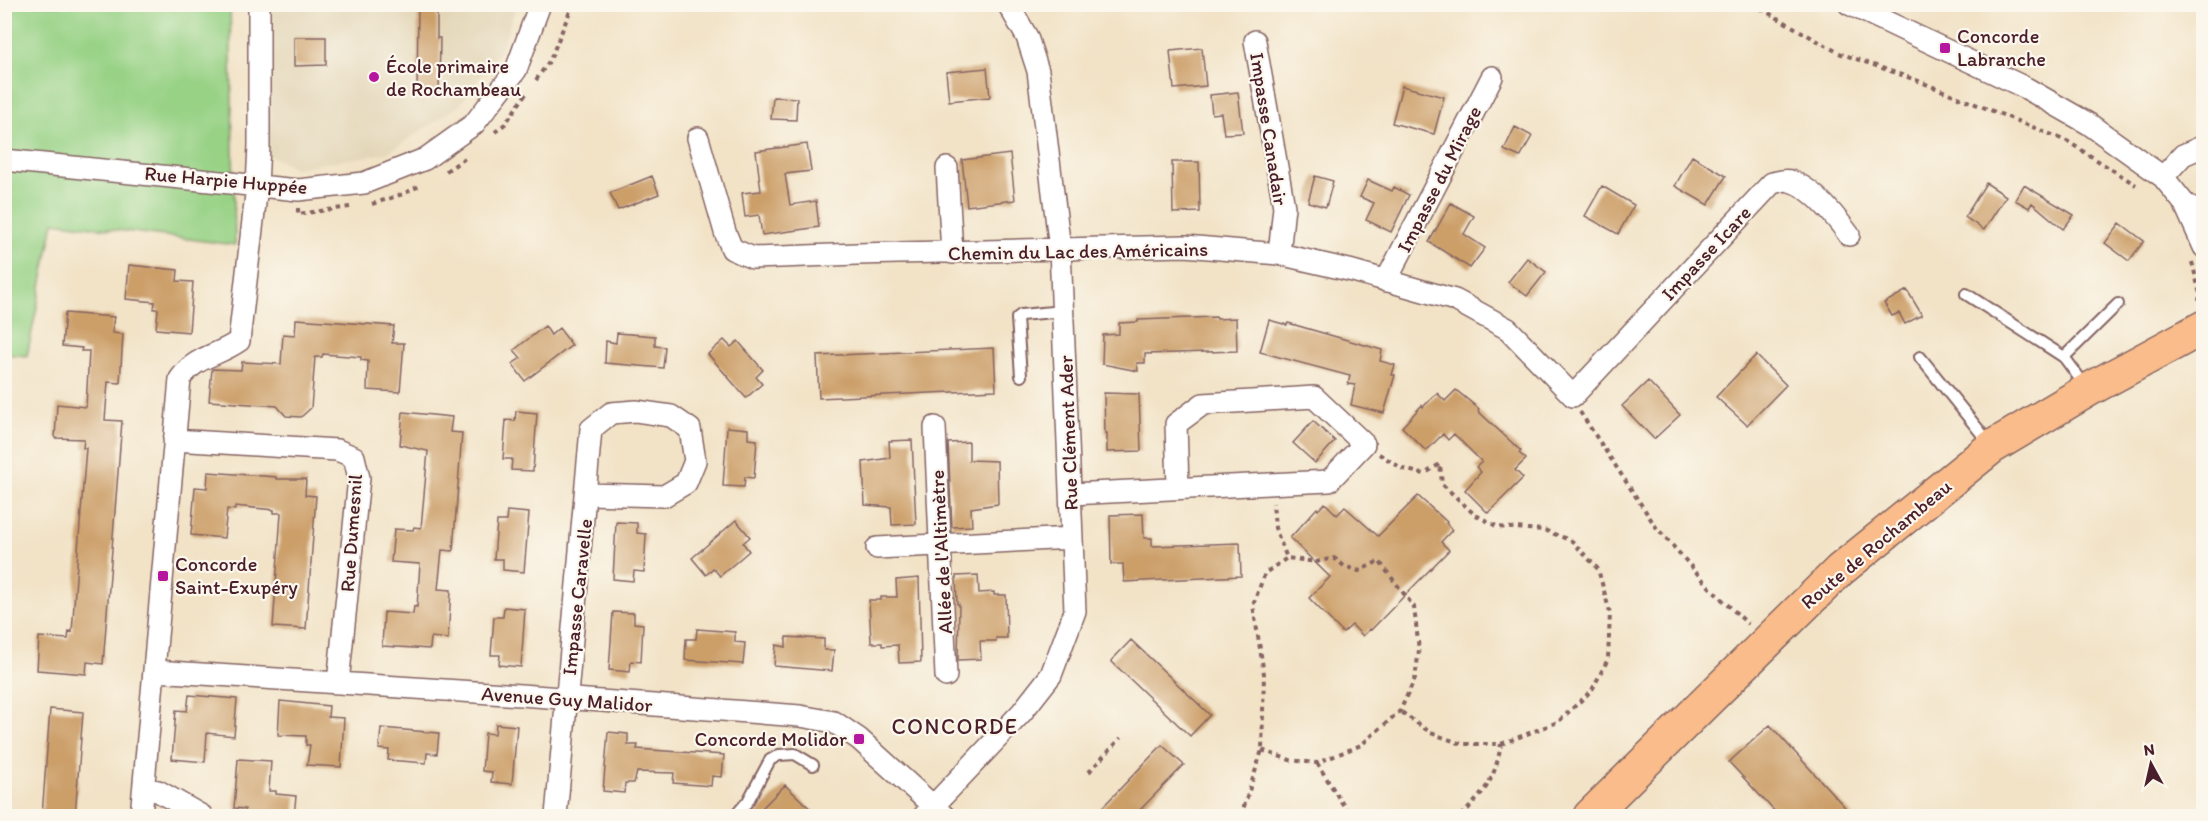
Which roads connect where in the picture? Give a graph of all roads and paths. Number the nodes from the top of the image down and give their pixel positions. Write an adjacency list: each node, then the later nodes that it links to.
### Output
1 (259, 4): 13 (street)
2 (540, 4): 13 (street, Rue Harpie Huppée)
3 (1008, 4): 18 (street, Rue Clément Ader)
4 (1753, 4): 14 (path)
5 (1849, 4): 12 (street)
6 (1255, 41): 21 (street, Impasse Canadair)
7 (1492, 77): 22 (street, Impasse du Mirage)
8 (698, 138): 20 (street, Chemin du Lac des Américains)
9 (2204, 146): 12 (street)
10 (4, 160): 13 (street, Rue Harpie Huppée)
11 (947, 168): 20 (street)
12 (2163, 177): 15 (street)
13 (257, 186): 33 (street)
14 (2136, 186)
15 (2184, 203): 16 (street); 19 (street)
16 (2204, 218)
17 (1849, 235): 31 (street, Impasse Icare)
18 (1060, 249): 20 (street, Chemin du Lac des Américains); 21 (street, Chemin du Lac des Américains); 25 (street, Rue Clément Ader)
19 (2197, 252): 26 (path)
20 (952, 253)
21 (1279, 254): 22 (street, Chemin du Lac des Américains)
22 (1386, 281): 31 (street, Chemin du Lac des Américains)
23 (1966, 294): 28 (lane)
24 (2118, 304): 28 (lane)
25 (1063, 310): 29 (lane); 39 (street, Rue Clément Ader)
26 (2199, 329): 30 (main road, Route de Rochambeau)
27 (1920, 357): 35 (lane)
28 (2064, 357): 30 (lane)
29 (1021, 376)
30 (2088, 390): 35 (main road, Route de Rochambeau)
31 (1573, 396): 44 (path)
32 (935, 427): 41 (street, Allée de l'Altimètre)
33 (174, 440): 45 (street); 47 (street, Rue Dumesnil)
34 (1364, 444): 36 (street); 37 (street); 51 (path)
35 (1992, 447): 44 (main road, Route de Rochambeau)
36 (1272, 484): 37 (street); 43 (path)
37 (1178, 488): 39 (street)
38 (587, 494): 38 (street, Impasse Caravelle); 48 (street, Impasse Caravelle)
39 (1071, 494): 40 (street, Rue Clément Ader)
40 (1072, 538): 41 (street); 57 (street, Rue Clément Ader)
41 (941, 545): 42 (street); 46 (street, Allée de l'Altimètre)
42 (877, 548)
43 (1287, 558): 49 (path); 52 (path)
44 (1766, 641): 65 (main road, Route de Rochambeau)
45 (155, 671): 47 (street, Avenue Guy Malidor); 56 (street)
46 (946, 676)
47 (338, 683): 48 (street, Avenue Guy Malidor)
48 (567, 700): 57 (street, Avenue Guy Malidor); 60 (street, Impasse Caravelle)
49 (1400, 711): 51 (path); 53 (path)
50 (1121, 738): 55 (path)
51 (1501, 744): 64 (path)
52 (1263, 750): 53 (path); 62 (path)
53 (1317, 763): 63 (path)
54 (813, 765): 61 (lane)
55 (1089, 772)
56 (144, 788): 58 (street); 59 (street)
57 (933, 813)
58 (141, 816)
59 (202, 816)
60 (556, 816)
61 (735, 816)
62 (1241, 816)
63 (1357, 816)
64 (1461, 816)
65 (1590, 816)

